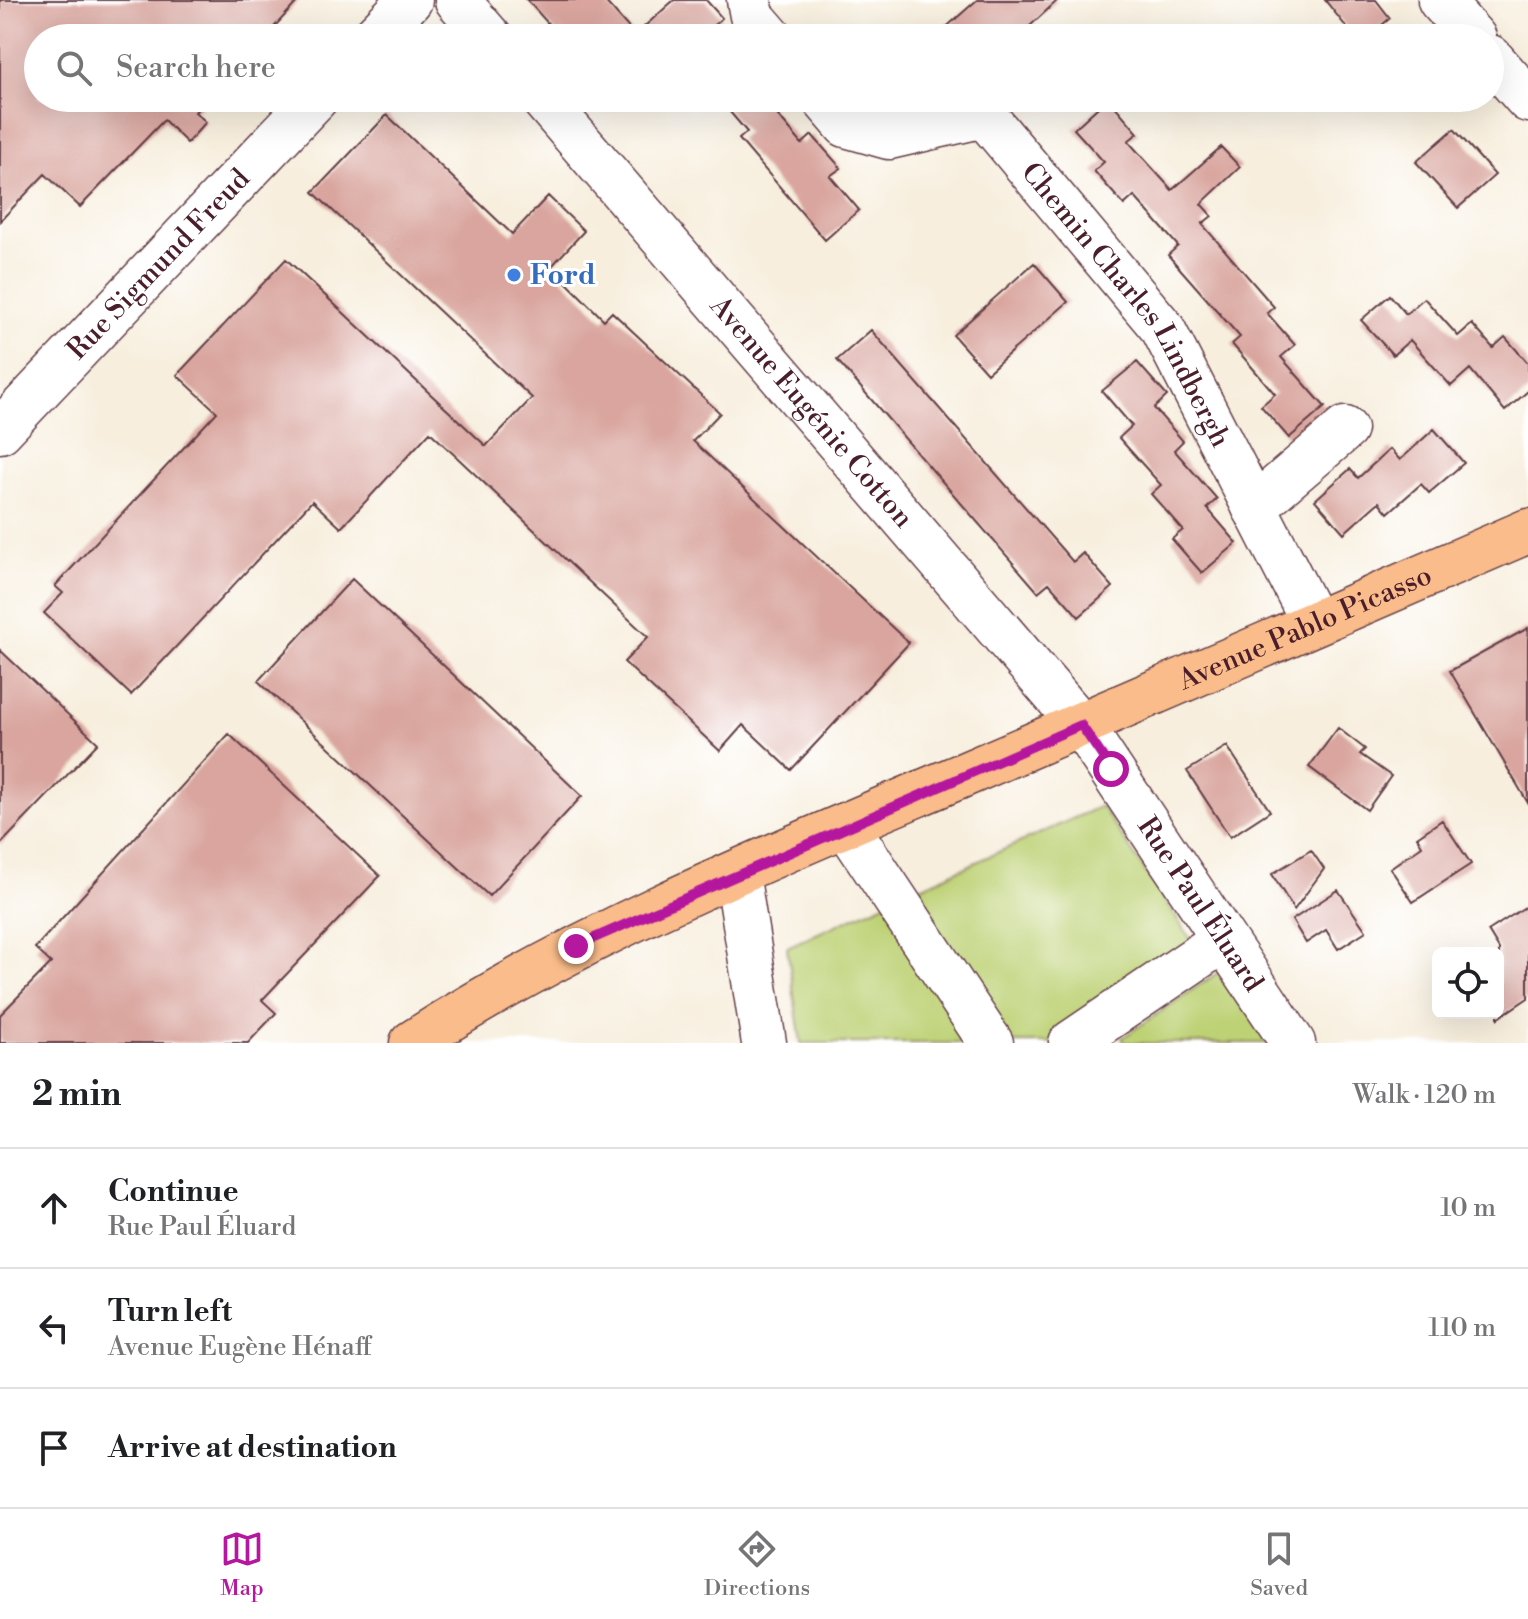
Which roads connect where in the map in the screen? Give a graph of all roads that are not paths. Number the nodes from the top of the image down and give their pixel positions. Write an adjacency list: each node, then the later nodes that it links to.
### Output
1 (410, 0): 5 (street)
2 (457, 0): 6 (street)
3 (749, 0): 7 (street)
4 (1440, 0): 8 (street)
5 (387, 24)
6 (478, 24)
7 (759, 24)
8 (1461, 24)
9 (1504, 73): 10 (street)
10 (1528, 100)
11 (303, 112): 17 (street, Rue Sigmund Freud)
12 (554, 112): 21 (street, Avenue Eugénie Cotton)
13 (835, 112): 14 (street, Chemin Charles Lindbergh)
14 (976, 112)
15 (1001, 112): 18 (street, Chemin Charles Lindbergh)
16 (1345, 429): 18 (street)
17 (0, 431)
18 (1254, 507): 20 (street, Chemin Charles Lindbergh)
19 (1528, 531): 20 (main road, Avenue Pablo Picasso)
20 (1314, 623): 21 (main road, Avenue Pablo Picasso)
21 (1081, 725): 22 (main road, Avenue Pablo Picasso); 24 (street, Rue Paul Éluard)
22 (846, 825): 23 (main road, Avenue Pablo Picasso); 27 (street)
23 (737, 873): 25 (main road, Avenue Pablo Picasso); 26 (street)
24 (1223, 940): 28 (street); 29 (street, Rue Paul Éluard)
25 (412, 1043)
26 (764, 1043)
27 (991, 1043)
28 (1071, 1043)
29 (1293, 1043)

